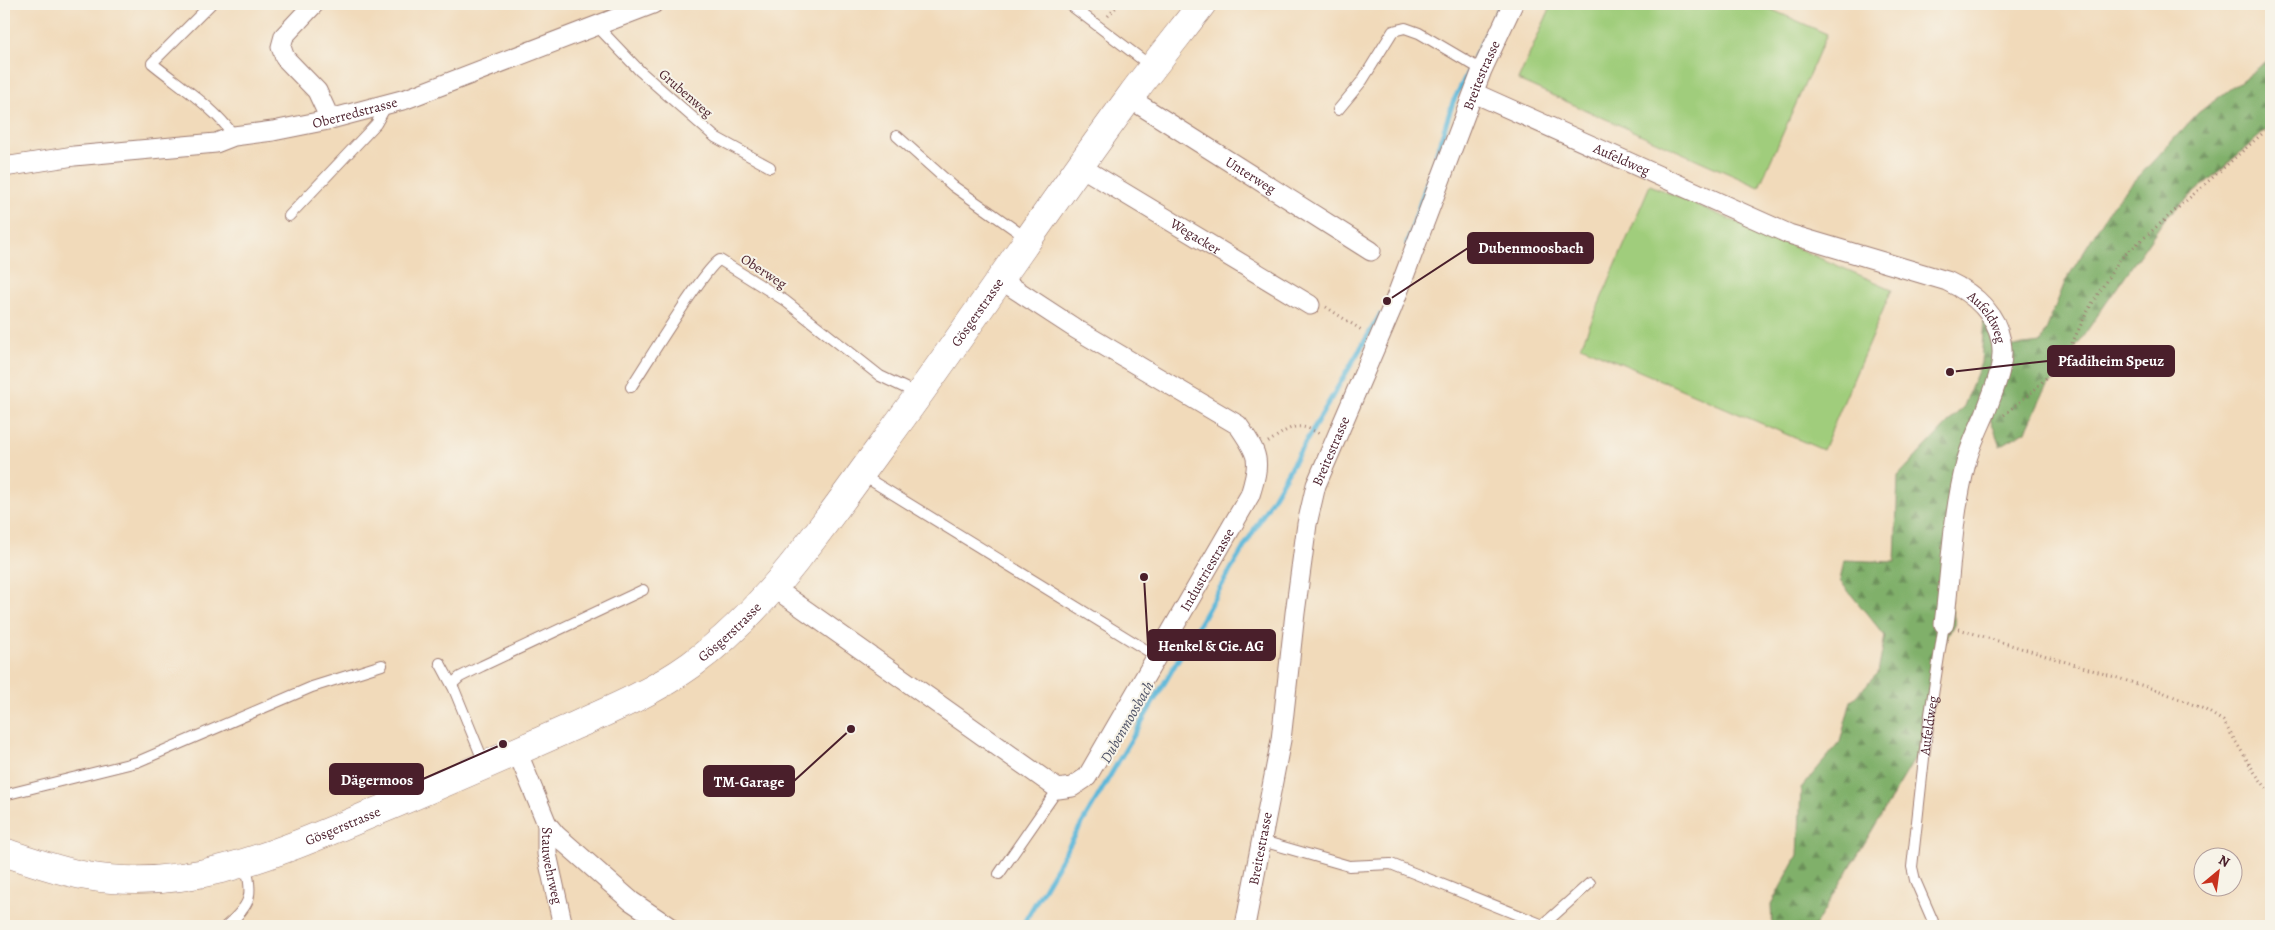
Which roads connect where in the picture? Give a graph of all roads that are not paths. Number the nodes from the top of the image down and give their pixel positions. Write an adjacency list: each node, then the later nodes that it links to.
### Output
1 (211, 4): 15 (lane)
2 (314, 4): 14 (street)
3 (653, 4): 7 (street, Oberredstrasse)
4 (1069, 4): 8 (lane)
5 (1202, 4): 8 (main road, Gösgerstrasse)
6 (1513, 4): 9 (street, Breitestrasse)
7 (596, 25): 12 (street, Oberredstrasse); 17 (lane, Grubenweg)
8 (1153, 67): 11 (main road, Gösgerstrasse)
9 (1482, 70): 10 (street, Breitestrasse); 13 (lane)
10 (1474, 93): 30 (street, Aufeldweg); 40 (street, Breitestrasse)
11 (1129, 98): 19 (main road, Gösgerstrasse); 22 (street, Unterweg)
12 (385, 106): 14 (street, Oberredstrasse); 20 (lane)
13 (1338, 110)
14 (330, 119): 15 (street, Oberredstrasse)
15 (234, 136): 18 (street, Oberredstrasse)
16 (897, 136): 21 (lane)
17 (770, 166)
18 (4, 167)
19 (1081, 167): 21 (main road, Gösgerstrasse); 24 (street, Wegacker)
20 (289, 216)
21 (1029, 240): 23 (main road, Gösgerstrasse)
22 (1371, 251)
23 (1001, 280): 26 (main road, Gösgerstrasse); 31 (street, Industriestrasse)
24 (1310, 305)
25 (631, 387): 26 (lane, Oberweg)
26 (920, 395): 27 (main road, Gösgerstrasse)
27 (861, 474): 28 (main road, Gösgerstrasse); 31 (lane)
28 (772, 587): 35 (main road, Gösgerstrasse); 37 (street)
29 (643, 590): 34 (lane)
30 (1944, 624): 49 (lane, Aufeldweg)
31 (1156, 656): 37 (street, Industriestrasse)
32 (440, 663): 34 (lane)
33 (382, 666): 38 (lane)
34 (452, 684): 36 (lane)
35 (517, 752): 36 (main road, Gösgerstrasse); 39 (street, Stauwehrweg)
36 (486, 766): 42 (main road, Gösgerstrasse)
37 (1058, 789): 43 (lane)
38 (4, 795)
39 (547, 824): 46 (street, Stauwehrweg); 47 (street)
40 (1262, 841): 44 (lane); 48 (street, Breitestrasse)
41 (4, 852): 42 (main road, Gösgerstrasse)
42 (245, 864): 45 (lane)
43 (999, 874)
44 (1590, 883)
45 (226, 926)
46 (562, 926)
47 (668, 926)
48 (1245, 926)
49 (1935, 926)

